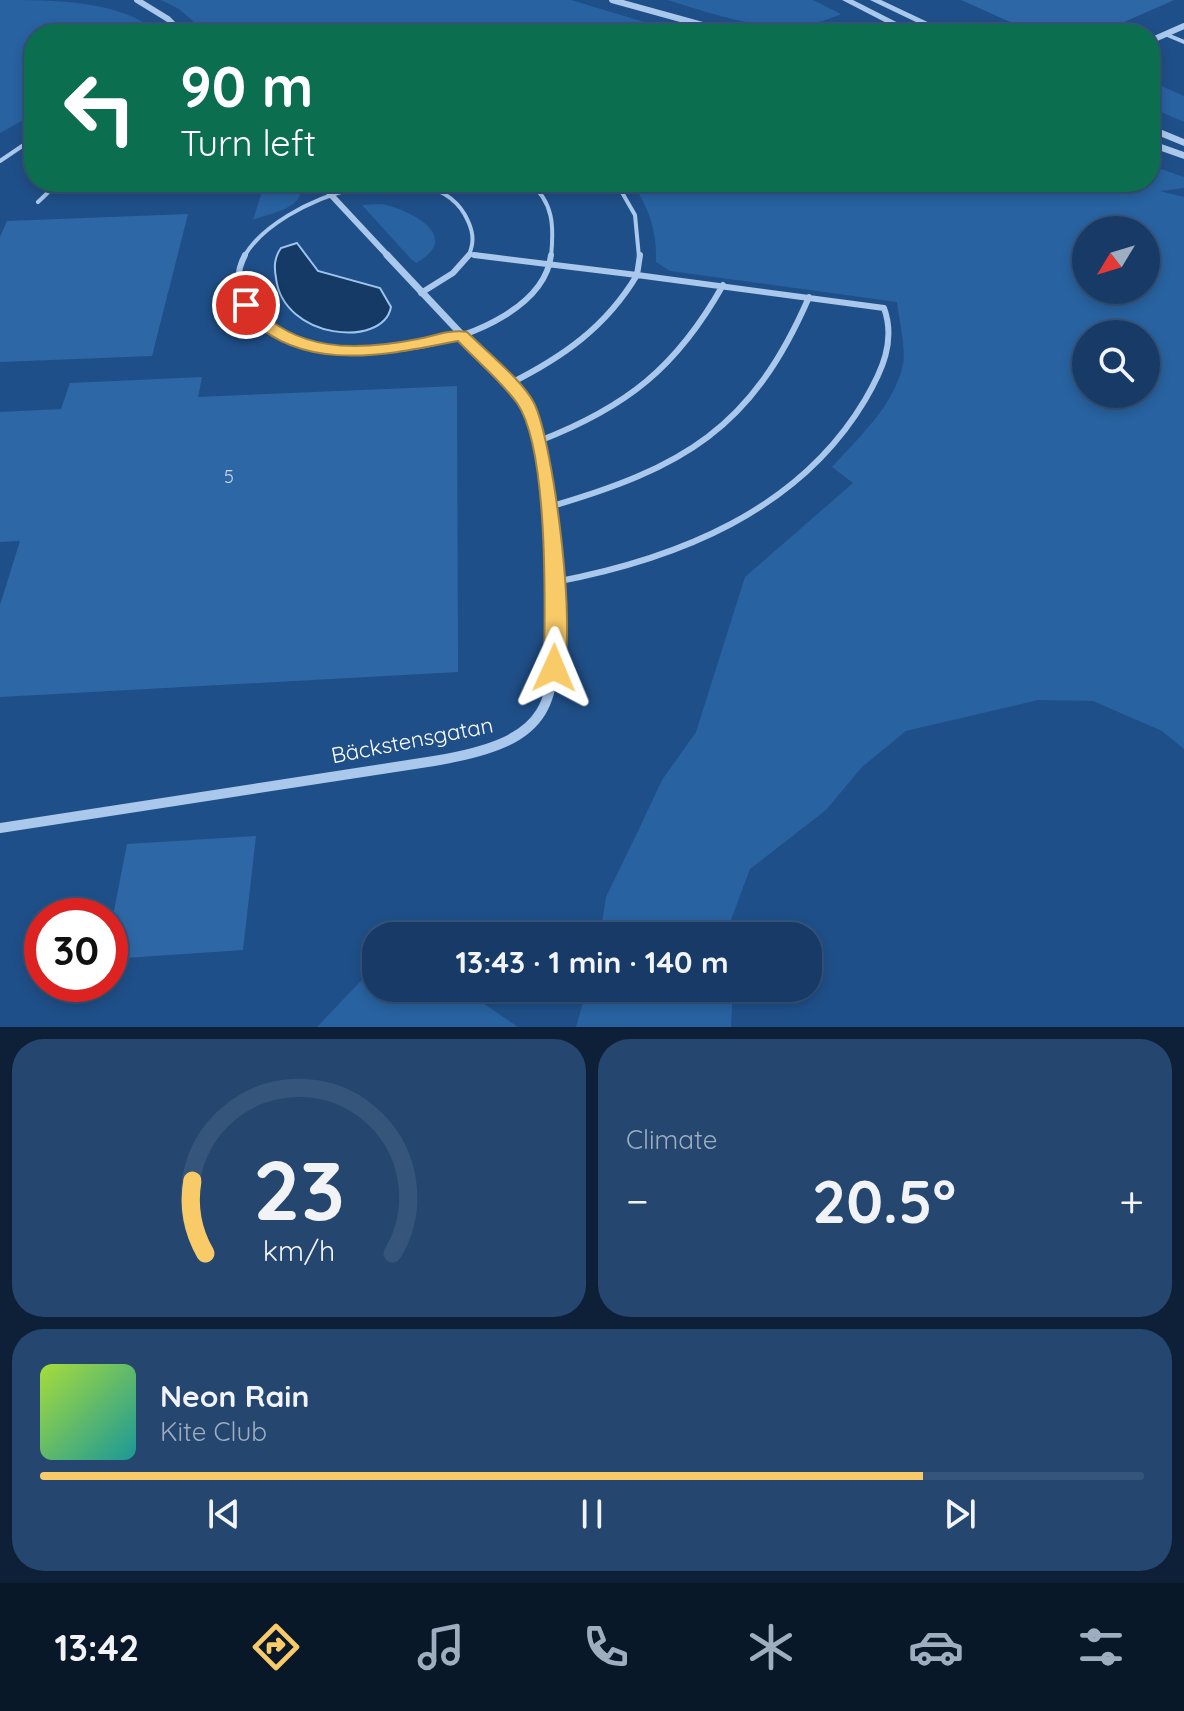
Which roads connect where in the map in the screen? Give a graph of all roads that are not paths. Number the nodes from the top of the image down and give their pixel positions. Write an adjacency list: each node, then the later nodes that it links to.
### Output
1 (137, 0): 5 (street)
2 (612, 0): 6 (street)
3 (846, 0): 7 (street)
4 (874, 0): 8 (street)
5 (173, 24)
6 (699, 24)
7 (895, 24)
8 (926, 24)
9 (1184, 26): 10 (street)
10 (1165, 34): 11 (street); 12 (lane)
11 (1160, 36)
12 (1184, 42)
13 (1160, 132): 14 (street)
14 (1184, 143)
15 (24, 145): 18 (lane)
16 (1160, 147): 17 (street)
17 (1184, 156)
18 (0, 161)
19 (48, 192): 25 (lane)
20 (334, 192): 24 (lane)
21 (432, 192): 26 (lane)
22 (537, 192): 27 (lane)
23 (623, 192): 28 (lane)
24 (330, 193): 30 (street, Bäckstensgatan); 32 (lane)
25 (38, 202)
26 (470, 254): 27 (lane); 30 (lane)
27 (552, 264): 28 (lane); 32 (lane)
28 (637, 275): 29 (lane); 33 (lane)
29 (723, 285): 31 (lane); 34 (lane)
30 (421, 293): 32 (street, Bäckstensgatan)
31 (809, 297): 35 (lane); 36 (lane)
32 (462, 336): 33 (street, Bäckstensgatan)
33 (509, 384): 34 (street, Bäckstensgatan)
34 (539, 441): 35 (street, Bäckstensgatan)
35 (549, 507): 36 (street, Bäckstensgatan)
36 (555, 582): 37 (street, Bäckstensgatan)
37 (0, 828)

